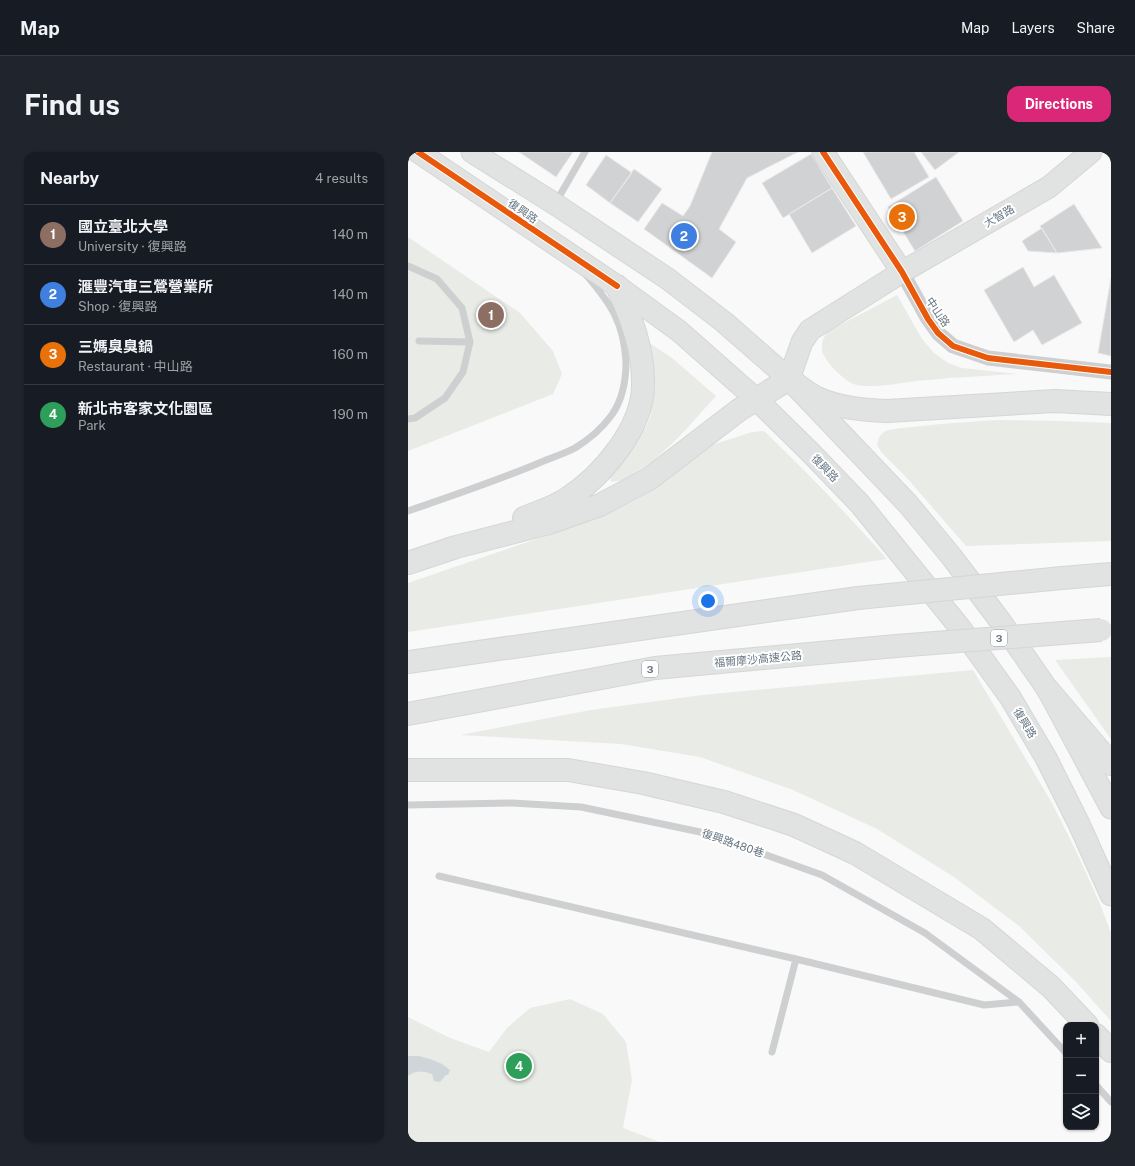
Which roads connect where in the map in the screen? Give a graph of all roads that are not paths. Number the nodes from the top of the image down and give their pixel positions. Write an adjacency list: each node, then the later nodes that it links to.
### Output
1 (418, 152): 7 (main road, 復興路)
2 (472, 152): 6 (main road, 復興路)
3 (585, 152): 6 (lane)
4 (823, 152): 9 (main road, 中山路)
5 (1091, 152): 9 (main road, 大智路)
6 (555, 204): 14 (main road, 復興路)
7 (568, 252): 10 (main road, 復興路); 18 (lane)
8 (408, 266): 12 (lane)
9 (902, 272): 13 (street, 中山路); 14 (main road, 大智路)
10 (617, 286): 15 (main road, 復興路); 19 (highway)
11 (419, 341): 12 (lane)
12 (470, 342): 17 (lane)
13 (1111, 372)
14 (789, 379): 15 (highway); 16 (highway); 24 (main road, 復興路)
15 (756, 399): 19 (highway); 31 (main road, 復興路)
16 (1111, 404)
17 (408, 419)
18 (408, 511)
19 (456, 547): 20 (highway)
20 (408, 563)
21 (1111, 574): 23 (highway, bridge)
22 (1108, 630): 25 (highway, 福爾摩沙高速公路 / 3, bridge)
23 (408, 662)
24 (1048, 690): 26 (highway); 29 (main road, 復興路)
25 (408, 714)
26 (1111, 764)
27 (408, 770): 34 (highway)
28 (408, 805): 33 (lane, 復興路480巷)
29 (1111, 808)
30 (439, 876): 32 (lane)
31 (1111, 895)
32 (796, 959): 33 (lane); 38 (lane)
33 (1019, 1002): 36 (lane, 復興路480巷)
34 (1084, 1022)
35 (1099, 1038): 37 (highway)
36 (1063, 1050)
37 (1111, 1051)
38 (772, 1052)
39 (1099, 1089): 40 (lane)
40 (1111, 1102)

